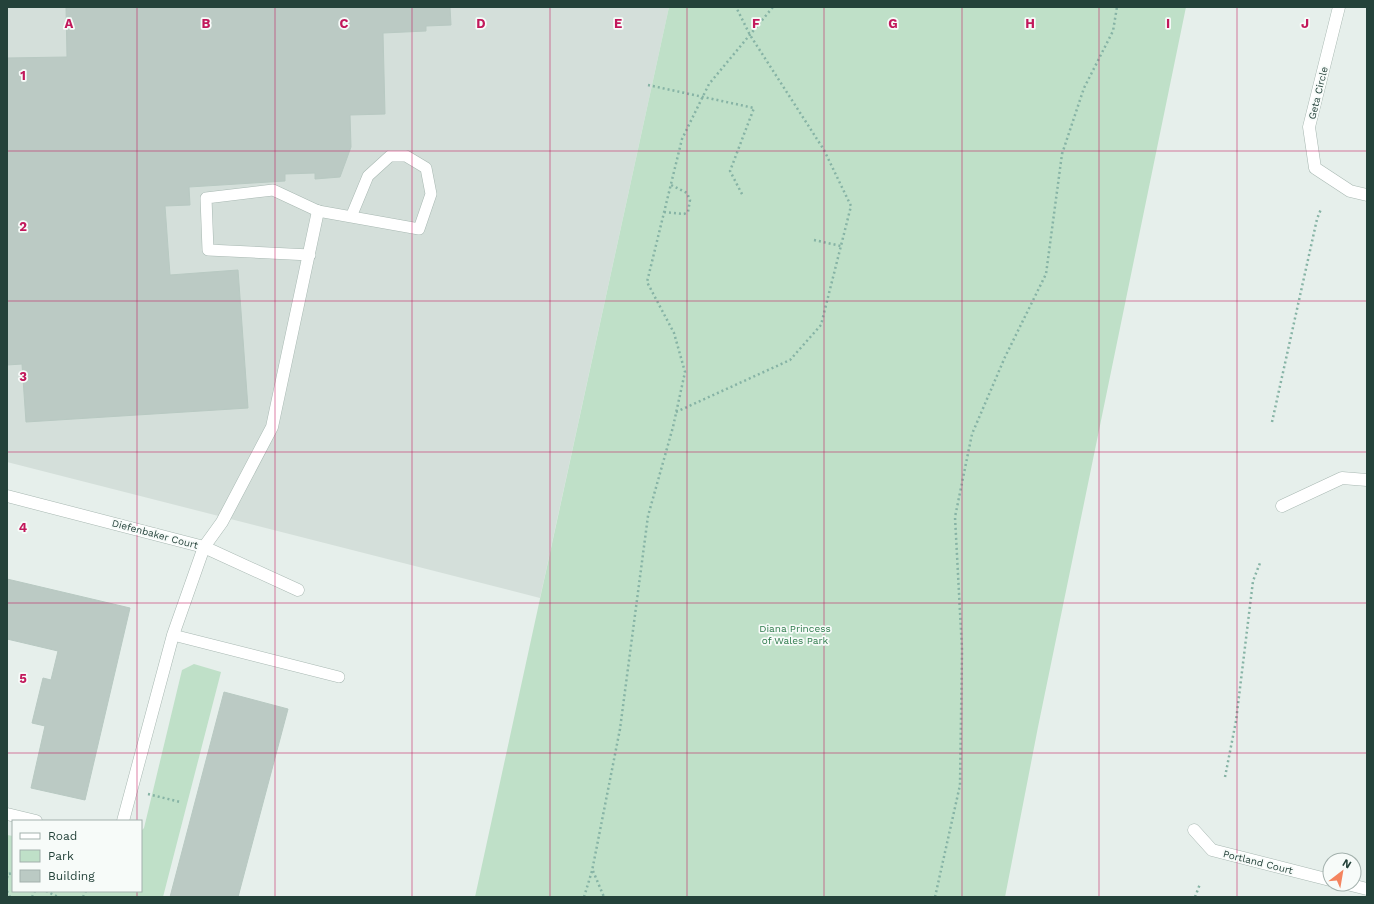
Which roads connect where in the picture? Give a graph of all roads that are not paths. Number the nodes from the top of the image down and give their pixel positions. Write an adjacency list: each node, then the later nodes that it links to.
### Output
1 (1339, 7): 2 (street, Geta Circle)
2 (1367, 195)
3 (318, 211): 4 (lane); 5 (street); 5 (lane)
4 (351, 217): 4 (lane)
5 (310, 254): 9 (street)
6 (1367, 480): 8 (street)
7 (7, 496): 9 (street, Diefenbaker Court)
8 (1282, 506)
9 (204, 547): 10 (street, Diefenbaker Court); 11 (street)
10 (298, 590)
11 (173, 635): 12 (lane); 15 (street)
12 (339, 677)
13 (7, 814): 14 (street)
14 (32, 820)
15 (123, 820)
16 (1194, 830): 17 (street, Portland Court)
17 (1322, 878)

